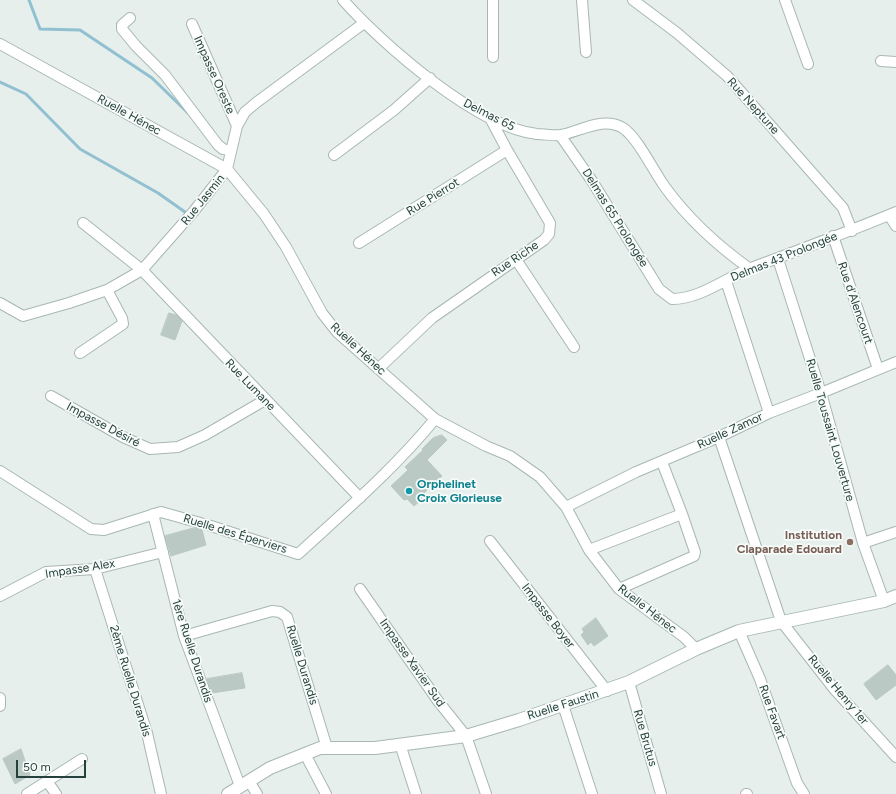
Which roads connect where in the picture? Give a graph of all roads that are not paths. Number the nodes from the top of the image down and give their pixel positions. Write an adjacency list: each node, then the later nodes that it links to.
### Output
1 (343, 0): 7 (street, Delmas 65)
2 (493, 0): 11 (street)
3 (582, 0): 10 (street)
4 (633, 0): 26 (street, Rue Neptune)
5 (785, 0): 14 (street)
6 (130, 18): 20 (street)
7 (364, 23): 15 (street, Delmas 65); 17 (street, Rue Jasmin)
8 (192, 24): 17 (street, Impasse Oreste)
9 (0, 44): 22 (street, Ruelle Hénec)
10 (586, 52)
11 (493, 57)
12 (881, 61): 13 (street)
13 (896, 62)
14 (808, 64)
15 (430, 78): 16 (street, Delmas 65); 21 (street)
16 (490, 118): 18 (street, Delmas 65); 19 (street, Rue Riche)
17 (237, 126): 20 (street, Rue Jasmin)
18 (560, 135): 31 (street, Delmas 65); 35 (street, Delmas 65 Prolongée)
19 (507, 150): 28 (street, Rue Pierrot); 29 (street, Rue Riche)
20 (231, 151): 22 (street, Rue Jasmin)
21 (334, 155)
22 (227, 169): 32 (street, Rue Jasmin); 40 (street, Ruelle Hénec)
23 (892, 214): 25 (street); 26 (street, Delmas 43 Prolongée)
24 (84, 223): 32 (street, Rue Lumane)
25 (896, 226)
26 (852, 231): 27 (street, Delmas 43 Prolongée)
27 (833, 236): 30 (street, Delmas 43 Prolongée); 41 (street, Rue d'Alencourt)
28 (359, 243)
29 (515, 258): 37 (street); 40 (street, Rue Riche)
30 (778, 259): 31 (street, Delmas 43 Prolongée); 42 (street, Ruelle Toussaint Louverture)
31 (750, 269): 33 (street, Delmas 43 Prolongée)
32 (142, 270): 34 (street, Rue Jasmin); 44 (street, Rue Lumane)
33 (726, 281): 35 (street, Delmas 43 Prolongée); 45 (street)
34 (107, 290): 36 (street, Rue Jasmin); 38 (street)
35 (672, 299)
36 (0, 303)
37 (574, 347)
38 (80, 353)
39 (895, 364): 41 (street, Ruelle Zamor)
40 (378, 368): 46 (street, Ruelle Hénec)
41 (878, 369): 42 (street, Ruelle Zamor)
42 (821, 393): 45 (street, Ruelle Zamor); 56 (street, Ruelle Toussaint Louverture)
43 (51, 396): 44 (street, Impasse Désiré)
44 (265, 400): 50 (street, Rue Lumane)
45 (769, 413): 47 (street, Ruelle Zamor)
46 (435, 420): 50 (street, Ruelle des Éperviers); 51 (street, Ruelle Hénec)
47 (719, 437): 48 (street, Ruelle Zamor); 65 (street, Ruelle Henry 1er)
48 (662, 462): 51 (street, Ruelle Zamor); 53 (street)
49 (0, 471): 52 (street, Ruelle des Éperviers)
50 (360, 498): 52 (street, Ruelle des Éperviers)
51 (566, 507): 57 (street, Ruelle Hénec)
52 (153, 514): 58 (street, 1ère Ruelle Durandis)
53 (682, 514): 57 (street); 61 (street)
54 (896, 532): 56 (street)
55 (490, 541): 70 (street, Impasse Boyer)
56 (863, 543): 64 (street, Ruelle Toussaint Louverture)
57 (589, 550): 61 (street, Ruelle Hénec)
58 (163, 552): 59 (street, Impasse Alex); 67 (street, 1ère Ruelle Durandis)
59 (95, 569): 62 (street, Impasse Alex); 84 (street, 2ème Ruelle Durandis)
60 (360, 589): 74 (street, Impasse Xavier Sud)
61 (620, 589): 68 (street, Ruelle Hénec)
62 (0, 596)
63 (896, 596): 64 (street, Ruelle Faustin)
64 (884, 601): 65 (street, Ruelle Faustin)
65 (781, 622): 66 (street, Ruelle Faustin); 78 (street, Ruelle Henry 1er)
66 (739, 631): 68 (street, Ruelle Faustin); 92 (street, Rue Favart)
67 (184, 636): 76 (street, Ruelle Durandis); 81 (street, 1ère Ruelle Durandis)
68 (696, 649): 69 (street, Ruelle Faustin)
69 (629, 682): 70 (street, Ruelle Faustin); 91 (street, Rue Brutus)
70 (607, 691): 72 (street, Ruelle Faustin)
71 (0, 698): 73 (street)
72 (563, 705): 74 (street, Ruelle Faustin); 90 (street)
73 (0, 706)
74 (466, 736): 75 (street, Ruelle Faustin); 89 (street, Impasse Xavier Sud)
75 (400, 744): 76 (street, Ruelle Faustin); 88 (street)
76 (327, 748): 77 (street, Ruelle Faustin)
77 (304, 754): 81 (street, Ruelle Faustin); 87 (street)
78 (896, 757)
79 (82, 759): 80 (street)
80 (47, 781): 82 (street); 83 (street)
81 (245, 784): 85 (street, Ruelle Faustin); 86 (street, 1ère Ruelle Durandis)
82 (27, 794)
83 (56, 794)
84 (161, 794)
85 (228, 794)
86 (257, 794)
87 (326, 794)
88 (416, 794)
89 (486, 794)
90 (592, 794)
91 (661, 794)
92 (804, 794)

